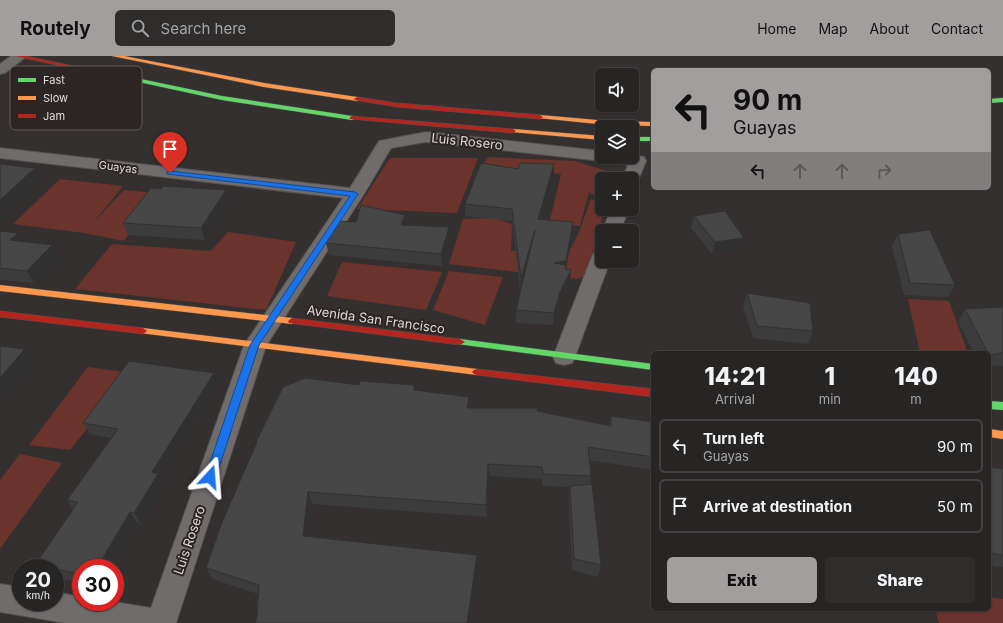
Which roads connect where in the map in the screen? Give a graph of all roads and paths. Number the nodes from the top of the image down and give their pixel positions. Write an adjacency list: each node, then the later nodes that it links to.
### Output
1 (19, 56): 3 (main road); 4 (street)
2 (114, 56): 8 (main road)
3 (67, 66)
4 (0, 70)
5 (142, 81): 9 (main road)
6 (1003, 100): 7 (main road)
7 (991, 101)
8 (651, 124)
9 (595, 137)
10 (639, 139): 11 (main road)
11 (651, 139)
12 (0, 153): 14 (street, Guayas)
13 (595, 155): 14 (street, Luis Rosero)
14 (355, 194): 18 (street, Luis Rosero)
15 (597, 268): 20 (street)
16 (0, 288): 18 (main road, Avenida San Francisco)
17 (0, 314): 19 (main road)
18 (272, 318): 19 (street, Luis Rosero); 20 (main road, Avenida San Francisco)
19 (255, 345): 22 (main road); 31 (street, Luis Rosero)
20 (564, 357): 21 (main road, Avenida San Francisco)
21 (651, 367)
22 (651, 393)
23 (991, 405): 24 (main road)
24 (1003, 406)
25 (991, 433): 26 (main road)
26 (1003, 435)
27 (0, 598): 28 (street)
28 (12, 600)
29 (64, 608): 30 (street)
30 (155, 623)
31 (161, 623)

